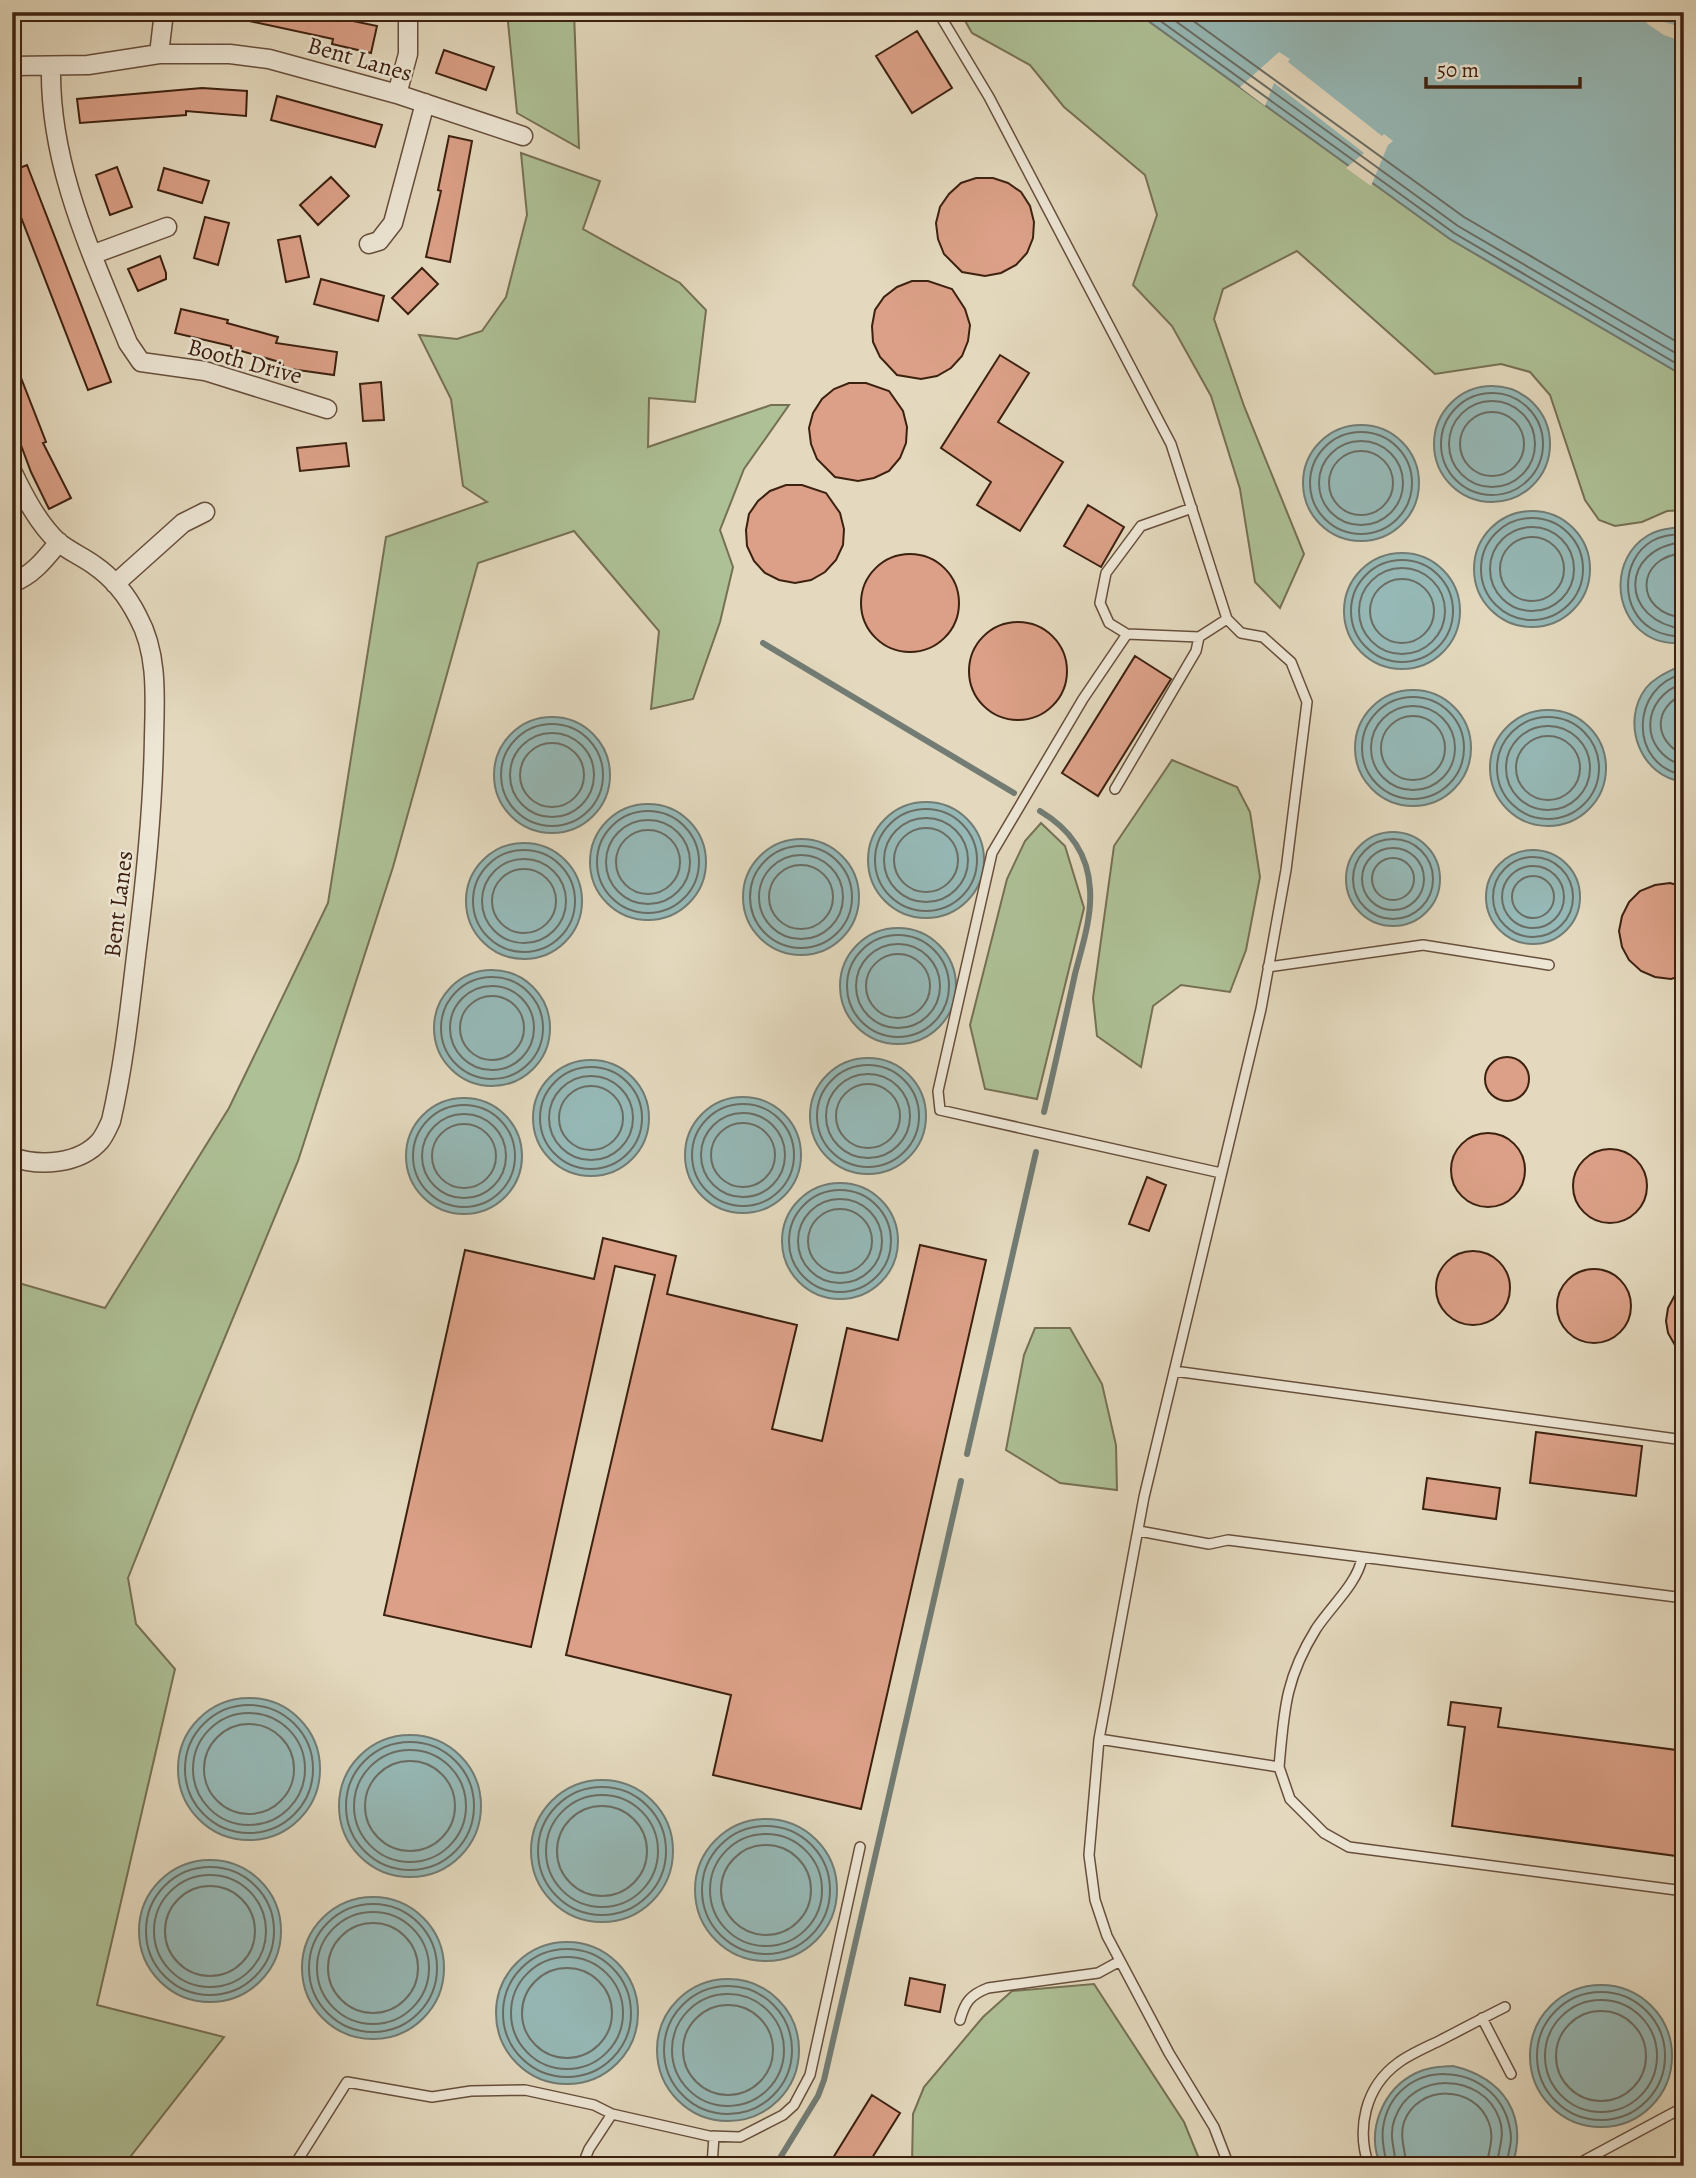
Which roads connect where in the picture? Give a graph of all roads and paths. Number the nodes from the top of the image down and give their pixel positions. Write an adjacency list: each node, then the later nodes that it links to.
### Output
1 (164, 12): 4 (street)
2 (408, 12): 7 (street)
3 (938, 12): 15 (lane)
4 (159, 54): 6 (street, Bent Lanes); 7 (street, Bent Lanes)
5 (12, 66): 6 (street, Bent Lanes)
6 (51, 66): 12 (street, Booth Drive)
7 (397, 94): 8 (street, Bent Lanes)
8 (425, 103): 9 (street, Bent Lanes); 11 (street)
9 (523, 136)
10 (167, 227): 12 (street)
11 (369, 244)
12 (94, 254): 13 (street, Booth Drive)
13 (327, 409)
14 (12, 471): 17 (street, Bent Lanes)
15 (1192, 508): 20 (lane); 21 (lane)
16 (205, 512): 19 (street)
17 (58, 542): 18 (street); 19 (street, Bent Lanes)
18 (12, 583)
19 (116, 584): 26 (street, Bent Lanes)
20 (1227, 619): 22 (lane); 25 (lane)
21 (1126, 634): 22 (lane); 27 (lane)
22 (1199, 637): 23 (lane)
23 (1115, 789)
24 (1549, 965): 25 (lane)
25 (1268, 967): 27 (lane)
26 (12, 1157)
27 (1221, 1174): 28 (lane)
28 (1174, 1371): 29 (lane); 30 (lane)
29 (1684, 1440)
30 (1139, 1531): 31 (lane); 33 (lane)
31 (1362, 1558): 32 (lane); 34 (lane)
32 (1684, 1598)
33 (1099, 1739): 34 (lane); 37 (lane)
34 (1279, 1767): 36 (lane)
35 (860, 1847): 44 (lane)
36 (1684, 1891)
37 (1120, 1961): 40 (lane); 48 (lane)
38 (1504, 2007): 39 (lane)
39 (1482, 2018): 41 (lane); 49 (lane)
40 (960, 2020)
41 (1511, 2074)
42 (1684, 2108): 50 (lane)
43 (612, 2114): 44 (lane); 45 (lane); 46 (lane)
44 (714, 2136): 47 (lane)
45 (294, 2166)
46 (582, 2166)
47 (712, 2166)
48 (1229, 2166)
49 (1368, 2166)
50 (1574, 2166)

